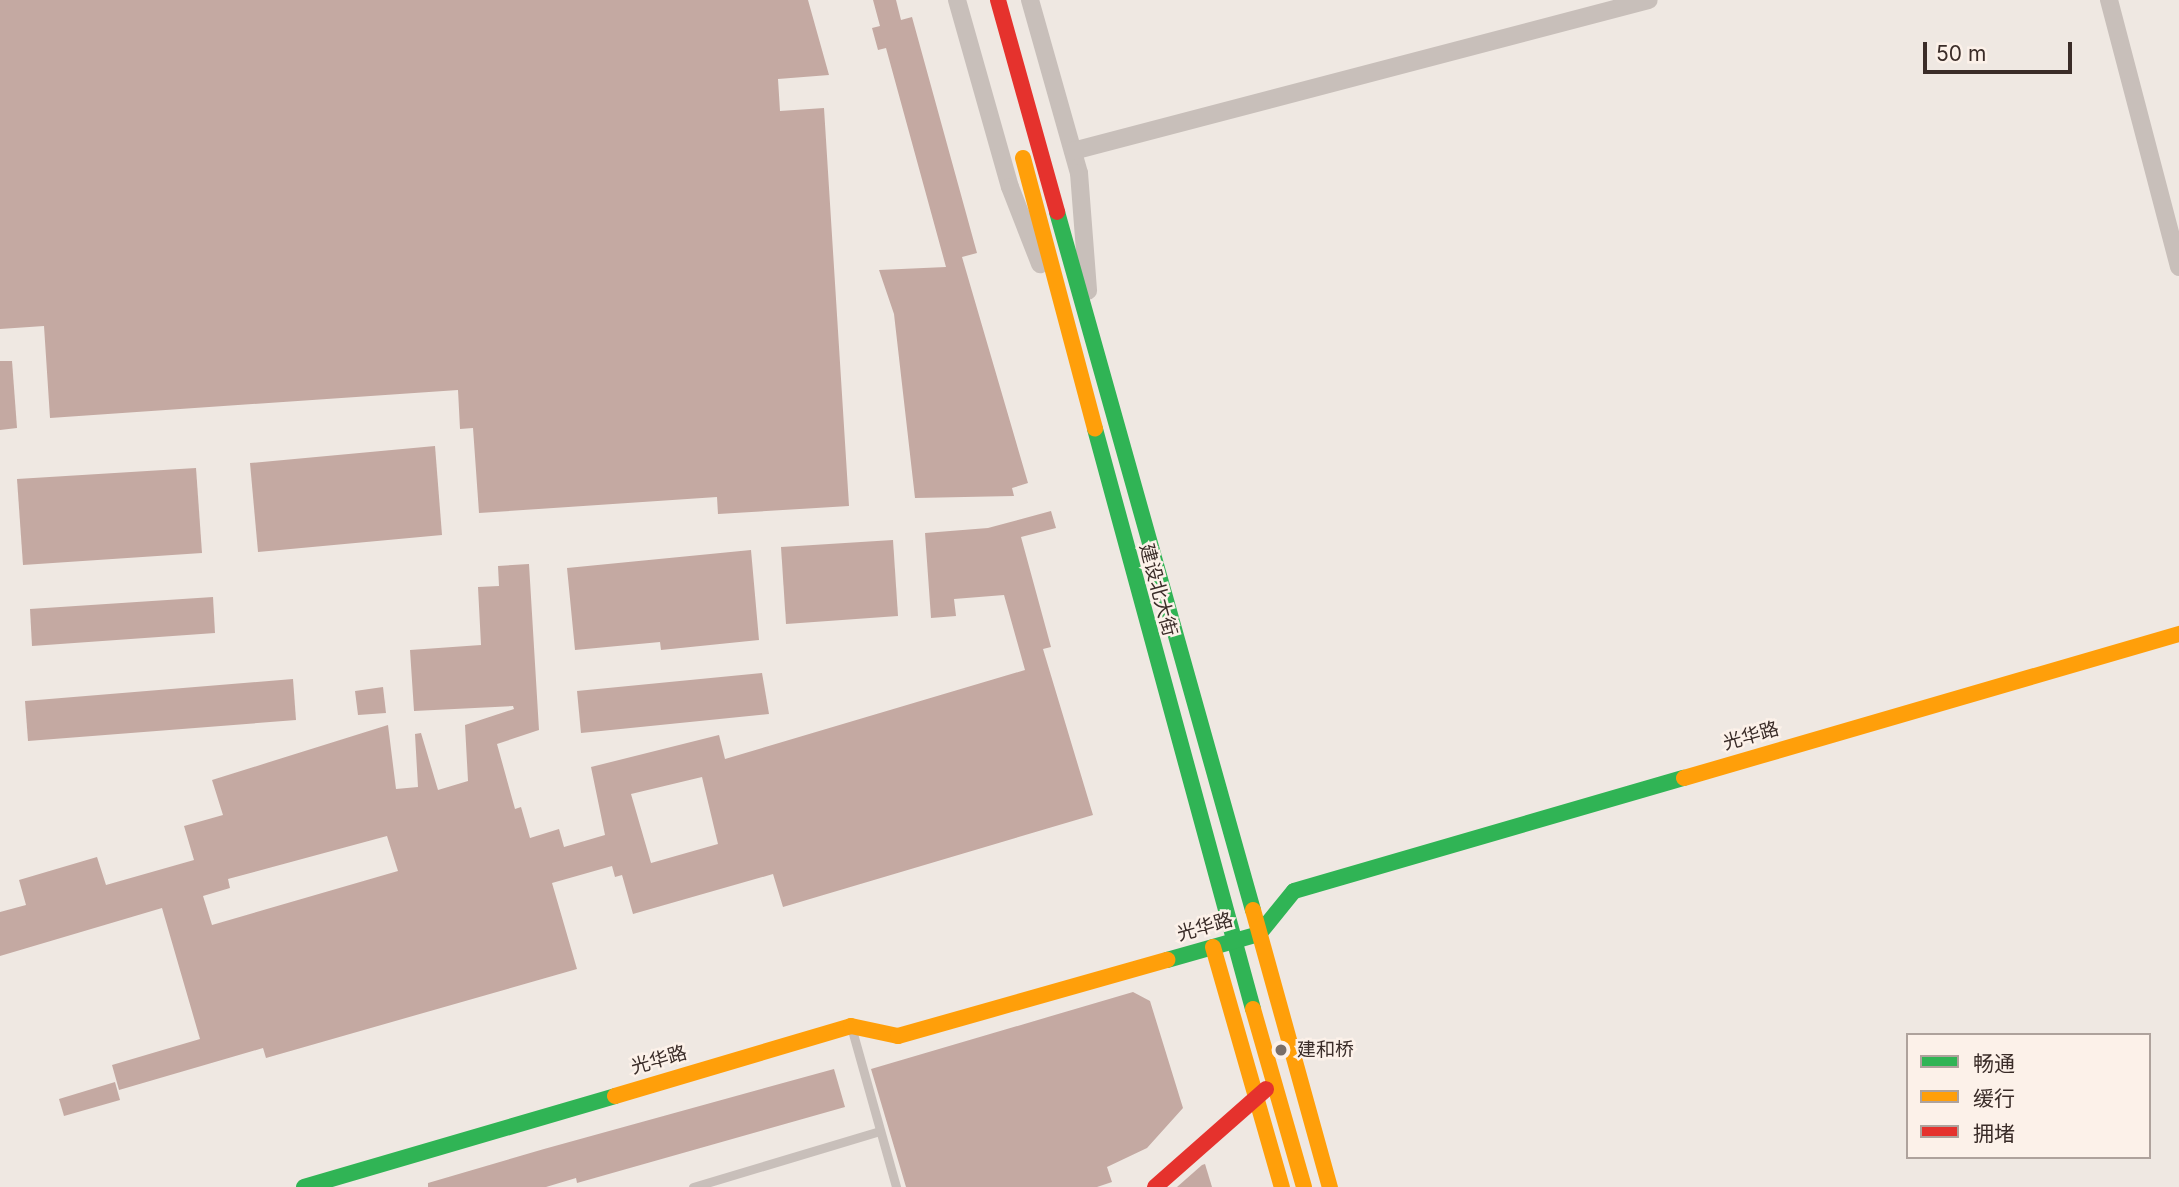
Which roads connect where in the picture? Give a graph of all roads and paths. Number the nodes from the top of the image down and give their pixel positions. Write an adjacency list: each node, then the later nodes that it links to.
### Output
1 (957, 0): 9 (street)
2 (983, 0): 9 (main road, 建设北大街)
3 (998, 0): 10 (main road)
4 (1030, 0): 7 (street)
5 (1649, 0): 7 (street)
6 (2109, 0): 8 (street)
7 (1073, 151): 10 (street)
8 (2179, 267)
9 (1072, 349): 13 (main road, 建设北大街)
10 (1093, 351): 12 (main road)
11 (2179, 634): 12 (main road, 光华路)
12 (1259, 934): 13 (main road, 光华路); 25 (main road)
13 (1235, 940): 14 (main road, 光华路); 16 (main road, 建设北大街)
14 (1213, 947): 15 (main road, 光华路); 17 (main road)
15 (851, 1026): 18 (lane); 19 (main road, 光华路)
16 (1275, 1081): 17 (main road); 24 (main road, 建设北大街)
17 (1257, 1097): 22 (main road); 23 (main road)
18 (880, 1131): 20 (lane); 21 (lane)
19 (304, 1187)
20 (693, 1187)
21 (896, 1187)
22 (1155, 1187)
23 (1282, 1187)
24 (1304, 1187)
25 (1330, 1187)

